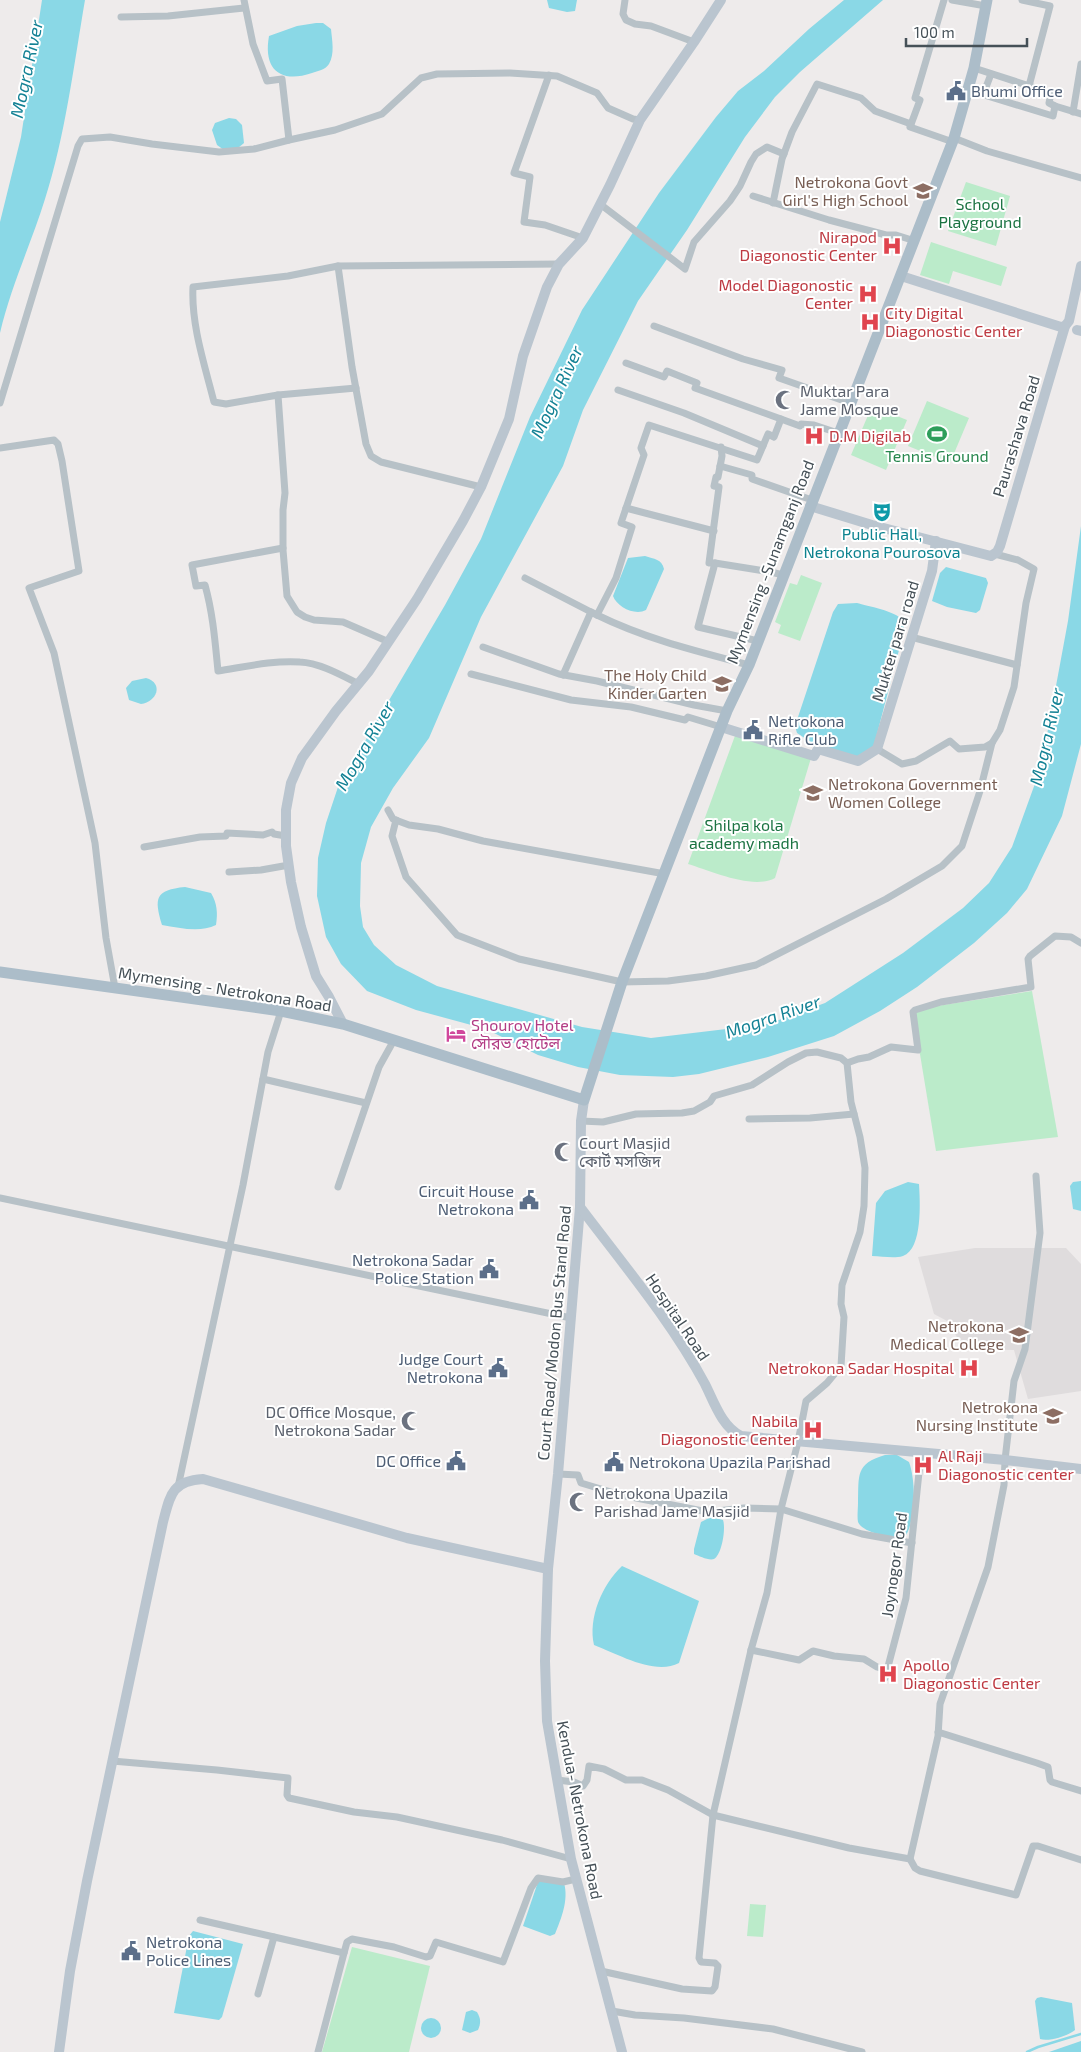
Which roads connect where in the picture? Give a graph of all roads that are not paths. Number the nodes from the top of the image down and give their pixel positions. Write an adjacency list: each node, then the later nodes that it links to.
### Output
1 (625, 0): 10 (street)
2 (721, 0): 10 (street)
3 (944, 0): 22 (street)
4 (952, 0): 7 (street)
5 (1022, 0): 6 (street)
6 (1037, 2): 15 (street)
7 (986, 3): 12 (main road, Mymensing -Sunamganj Road)
8 (244, 4): 9 (street); 23 (street)
9 (121, 17)
10 (694, 42): 21 (street)
11 (1081, 64): 19 (street)
12 (974, 68): 13 (street); 16 (main road, Mymensing -Sunamganj Road)
13 (991, 74): 15 (street); 17 (street)
14 (549, 75): 21 (street); 23 (street); 30 (street)
15 (1029, 86): 18 (street)
16 (968, 90): 17 (street); 24 (main road, Mymensing -Sunamganj Road)
17 (983, 95): 18 (street)
18 (1055, 106): 19 (street)
19 (1073, 112): 20 (street)
20 (1081, 114)
21 (640, 120): 29 (street)
22 (912, 124): 24 (street); 25 (street)
23 (289, 140): 43 (street)
24 (953, 140): 26 (street); 31 (main road, Mymensing -Sunamganj Road)
25 (784, 154): 28 (street); 29 (street)
26 (1081, 178)
27 (753, 196): 28 (street)
28 (773, 203): 31 (street)
29 (600, 204): 30 (street)
30 (583, 238): 32 (street)
31 (915, 241): 35 (main road, Mymensing -Sunamganj Road)
32 (559, 264): 33 (street); 51 (street)
33 (338, 266): 40 (street); 42 (street)
34 (1081, 266): 37 (street, Paurashava Road)
35 (901, 276): 37 (street); 44 (main road, Mymensing -Sunamganj Road)
36 (654, 326): 44 (street)
37 (1065, 326): 38 (street); 57 (street, Paurashava Road)
38 (1079, 330)
39 (626, 363): 45 (street)
40 (356, 388): 42 (street); 51 (street)
41 (618, 390): 47 (street)
42 (278, 395): 56 (street)
43 (0, 403)
44 (850, 403): 46 (main road, Mymensing -Sunamganj Road)
45 (781, 419): 46 (street); 47 (street)
46 (838, 433): 52 (main road, Mymensing -Sunamganj Road)
47 (762, 446): 49 (street)
48 (0, 448): 85 (street)
49 (721, 448): 50 (street); 53 (street)
50 (720, 466): 52 (street); 54 (street)
51 (481, 486): 63 (street)
52 (811, 503): 55 (street); 59 (main road, Mymensing -Sunamganj Road)
53 (626, 508): 54 (street); 61 (street)
54 (714, 531): 58 (street)
55 (936, 541): 57 (street); 62 (street, Mukter para road)
56 (283, 548): 63 (street); 70 (street)
57 (996, 554): 67 (street)
58 (716, 563): 59 (street); 64 (street)
59 (783, 576): 64 (main road, Mymensing -Sunamganj Road)
60 (525, 578): 61 (street)
61 (594, 613): 66 (street); 69 (street)
62 (911, 637): 67 (street); 74 (street, Mukter para road)
63 (389, 642): 70 (street)
64 (758, 642): 66 (main road, Mymensing -Sunamganj Road)
65 (483, 647): 69 (street)
66 (749, 665): 71 (main road, Mymensing -Sunamganj Road)
67 (1017, 665): 73 (street)
68 (471, 674): 72 (street)
69 (563, 675): 71 (street)
70 (359, 684): 77 (street)
71 (727, 711): 72 (main road, Mymensing -Sunamganj Road)
72 (721, 727): 74 (street); 81 (main road, Mymensing -Sunamganj Road)
73 (992, 743): 74 (street); 84 (street)
74 (877, 749)
75 (388, 810): 76 (street)
76 (396, 820): 81 (street); 84 (street)
77 (286, 836): 78 (street); 79 (street)
78 (144, 848)
79 (289, 865): 80 (street); 87 (street)
80 (229, 872)
81 (665, 874): 84 (main road, Mymensing -Sunamganj Road)
82 (1081, 943): 89 (street)
83 (0, 972): 85 (main road, Mymensing - Netrokona Road)
84 (620, 986): 91 (main road, Mymensing -Sunamganj Road)
85 (115, 988): 86 (main road, Mymensing - Netrokona Road)
86 (281, 1011): 87 (main road, Mymensing - Netrokona Road); 90 (street)
87 (343, 1024): 88 (main road, Mymensing - Netrokona Road)
88 (394, 1040): 91 (main road, Mymensing - Netrokona Road); 92 (street)
89 (847, 1063): 93 (street); 95 (street)
90 (263, 1079): 92 (street); 100 (street)
91 (584, 1100): 95 (street, Court Road/Modon Bus Stand Road)
92 (366, 1103): 97 (street)
93 (854, 1114): 94 (street); 102 (street)
94 (749, 1119)
95 (582, 1121): 99 (street, Court Road/Modon Bus Stand Road)
96 (1036, 1176): 104 (street)
97 (338, 1187)
98 (0, 1198): 100 (street)
99 (580, 1207): 101 (street, Court Road/Modon Bus Stand Road); 102 (street, Hospital Road)
100 (229, 1247): 101 (street); 107 (street)
101 (571, 1318): 106 (street, Court Road/Modon Bus Stand Road)
102 (798, 1442): 103 (street, Hospital Road); 108 (street)
103 (921, 1454): 104 (street, Hospital Road); 109 (street, Joynogor Road)
104 (1005, 1460): 105 (street, Hospital Road); 114 (street)
105 (1081, 1469)
106 (558, 1474): 108 (street); 110 (street, Court Road/Modon Bus Stand Road)
107 (178, 1487): 110 (street); 115 (street)
108 (781, 1509): 109 (street); 111 (street)
109 (912, 1544): 112 (street, Joynogor Road)
110 (548, 1569): 116 (street, Kendua- Netrokona Road)
111 (751, 1650): 112 (street); 118 (street)
112 (887, 1670): 113 (street, Joynogor Road)
113 (885, 1678)
114 (938, 1732): 117 (street); 120 (street)
115 (112, 1761): 119 (street); 129 (street)
116 (557, 1780): 118 (street); 119 (street, Kendua- Netrokona Road)
117 (1081, 1791)
118 (713, 1815): 120 (street); 126 (street)
119 (571, 1860): 122 (street, Kendua- Netrokona Road)
120 (910, 1860): 121 (street)
121 (1081, 1860)
122 (576, 1879): 125 (street); 126 (street, Kendua- Netrokona Road)
123 (200, 1920): 124 (street)
124 (274, 1937): 125 (street); 127 (street)
125 (344, 1953): 130 (street)
126 (601, 1971): 128 (street, Kendua- Netrokona Road)
127 (258, 1994)
128 (612, 2011): 131 (street, Kendua- Netrokona Road); 132 (street)
129 (59, 2052)
130 (318, 2052)
131 (622, 2052)
132 (862, 2052)

